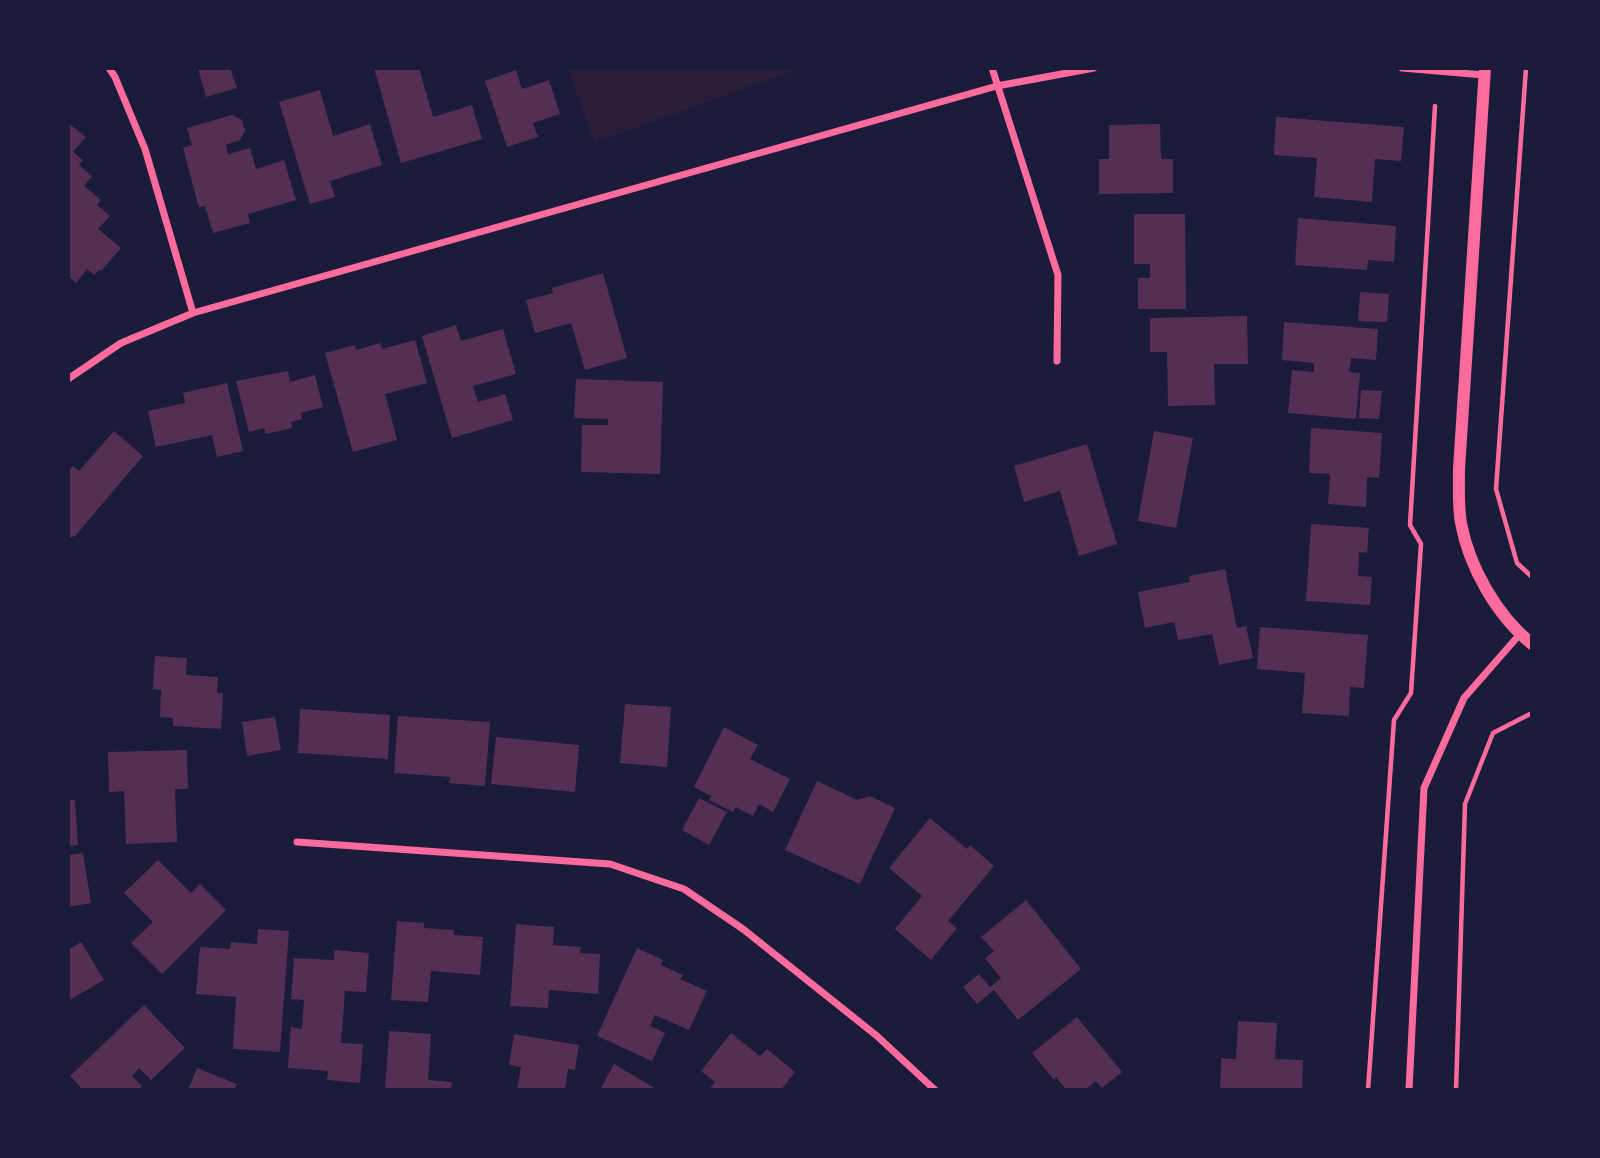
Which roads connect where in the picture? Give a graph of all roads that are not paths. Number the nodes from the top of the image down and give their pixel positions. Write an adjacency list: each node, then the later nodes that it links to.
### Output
1 (109, 68): 7 (street)
2 (992, 68): 6 (street)
3 (1094, 68): 6 (street)
4 (1402, 68): 5 (street)
5 (1485, 72): 10 (street)
6 (997, 86): 7 (street); 8 (street)
7 (193, 313): 9 (street)
8 (1057, 361)
9 (68, 379)
10 (1520, 634): 11 (street); 14 (street)
11 (1532, 644)
12 (298, 842): 13 (street)
13 (935, 1090)
14 (1409, 1090)

